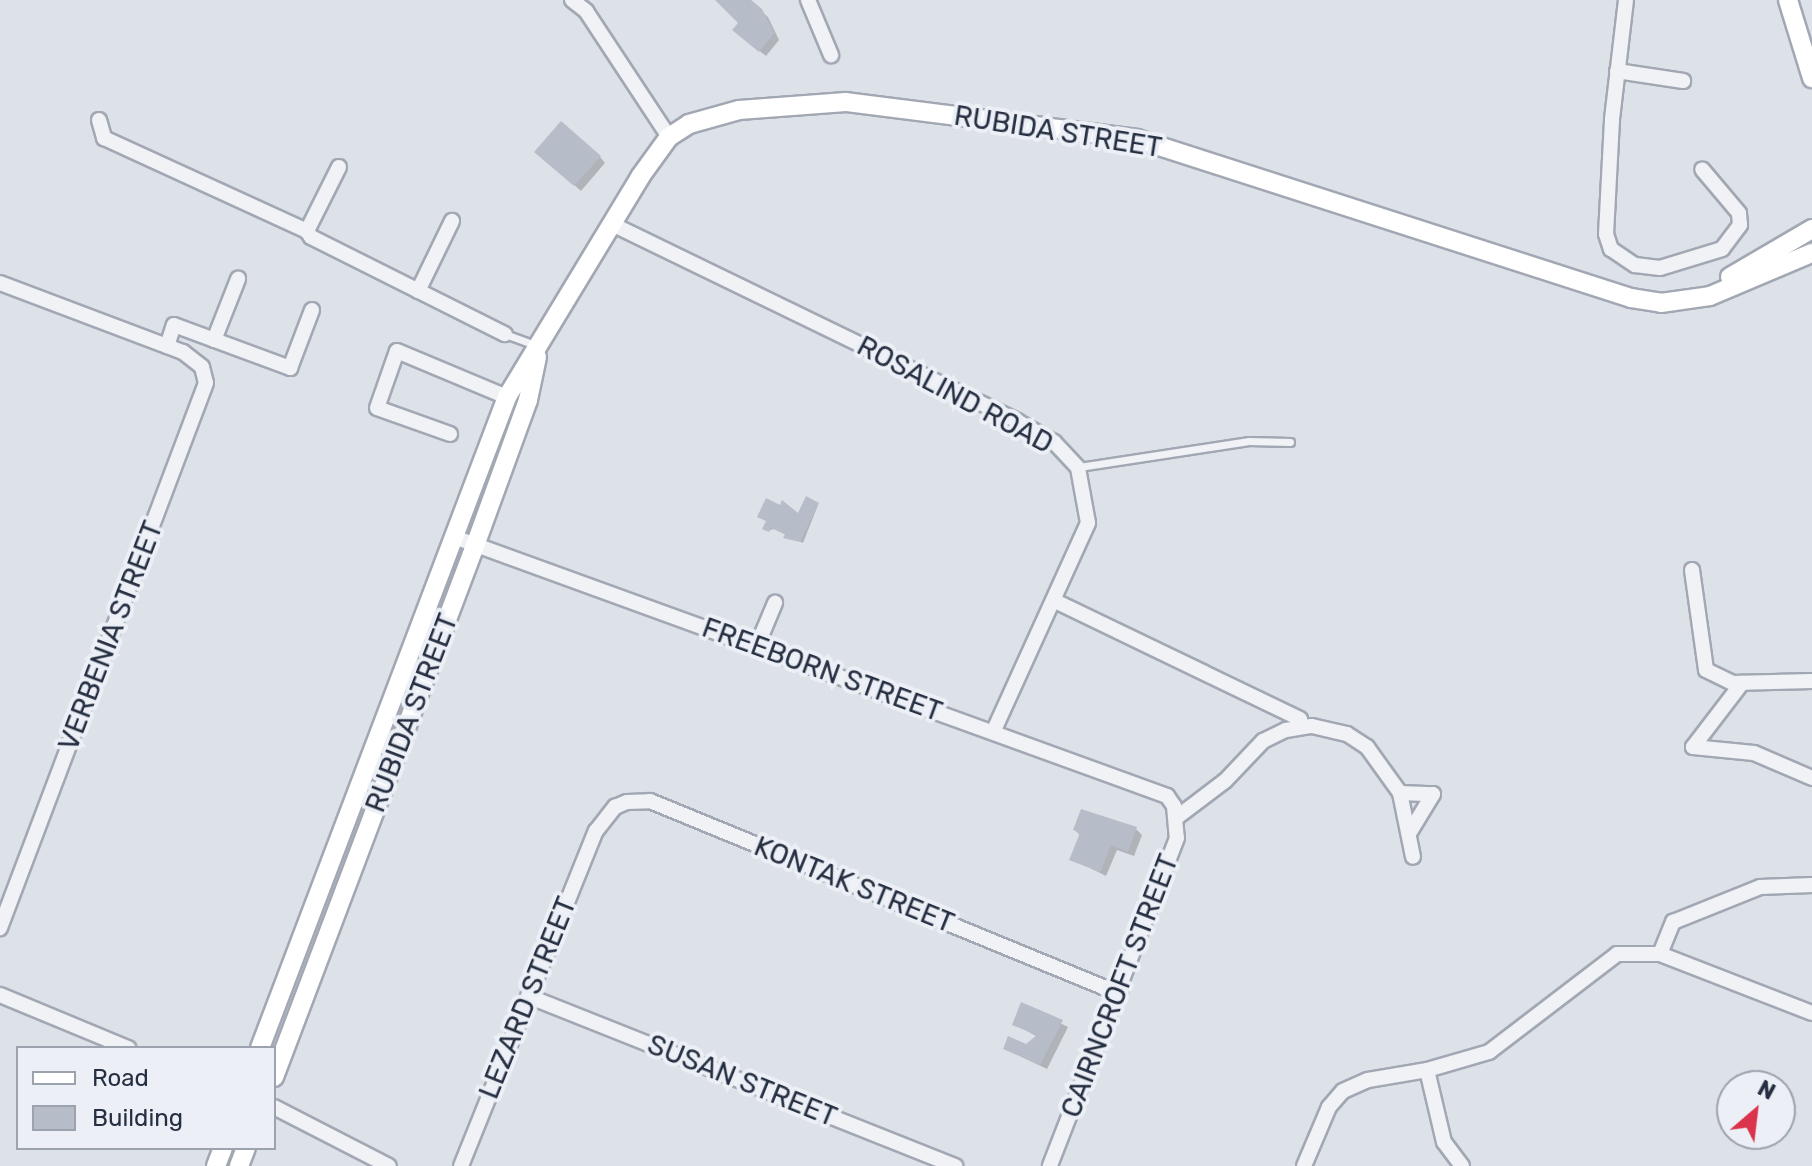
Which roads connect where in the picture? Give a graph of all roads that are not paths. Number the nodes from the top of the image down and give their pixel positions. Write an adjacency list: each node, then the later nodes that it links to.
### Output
1 (572, 0): 10 (street)
2 (808, 0): 5 (street)
3 (1626, 0): 6 (street)
4 (1788, 0): 7 (street)
5 (831, 55)
6 (1617, 71): 8 (street); 12 (street)
7 (1812, 78)
8 (1683, 81)
9 (99, 120): 16 (street)
10 (669, 137): 14 (street, RUBIDA STREET); 21 (street, RUBIDA STREET)
11 (339, 167): 16 (street)
12 (1702, 169)
13 (452, 221): 20 (street)
14 (614, 225): 26 (street, RUBIDA STREET); 30 (street, ROSALIND ROAD)
15 (1812, 229): 21 (street)
16 (307, 231): 20 (street)
17 (1812, 253): 21 (street, RUBIDA STREET)
18 (238, 279): 24 (street)
19 (0, 283): 25 (street)
20 (418, 291): 23 (street)
21 (1710, 296)
22 (312, 310): 24 (street)
23 (505, 334): 26 (lane)
24 (214, 340): 25 (street)
25 (167, 346): 48 (street, VERBENIA STREET)
26 (540, 347): 27 (street, RUBIDA STREET); 32 (street, RUBIDA STREET)
27 (507, 397): 28 (street); 31 (street, RUBIDA STREET)
28 (450, 434)
29 (1290, 442): 30 (lane)
30 (1078, 468): 34 (street, ROSALIND ROAD)
31 (454, 537): 32 (street, FREEBORN STREET); 55 (street, RUBIDA STREET)
32 (476, 543): 36 (street, FREEBORN STREET); 57 (street, RUBIDA STREET)
33 (1692, 570): 38 (street)
34 (1055, 601): 39 (street); 40 (street, ROSALIND ROAD)
35 (775, 603): 36 (street)
36 (757, 646): 40 (street, FREEBORN STREET)
37 (1812, 681): 38 (street)
38 (1742, 683): 41 (street)
39 (1300, 719)
40 (993, 732): 43 (street, FREEBORN STREET)
41 (1812, 778)
42 (1400, 793): 43 (street, CAIRNCROFT STREET); 45 (street, CAIRNCROFT STREET); 45 (street)
43 (1176, 818): 50 (street, CAIRNCROFT STREET)
44 (596, 831): 50 (street, KONTAK STREET); 52 (street, LEZARD STREET)
45 (1410, 832): 46 (street, CAIRNCROFT STREET)
46 (1413, 857)
47 (1812, 885): 49 (street)
48 (0, 928)
49 (1660, 954): 53 (street); 56 (street)
50 (1120, 994): 62 (street, CAIRNCROFT STREET)
51 (0, 995): 54 (street)
52 (528, 996): 60 (street, LEZARD STREET); 61 (street, SUSAN STREET)
53 (1812, 1013)
54 (123, 1046)
55 (261, 1046)
56 (1427, 1070): 63 (street); 64 (street)
57 (276, 1072)
58 (276, 1108): 59 (street)
59 (389, 1166)
60 (461, 1166)
61 (955, 1166)
62 (1050, 1166)
63 (1304, 1166)
64 (1462, 1166)

